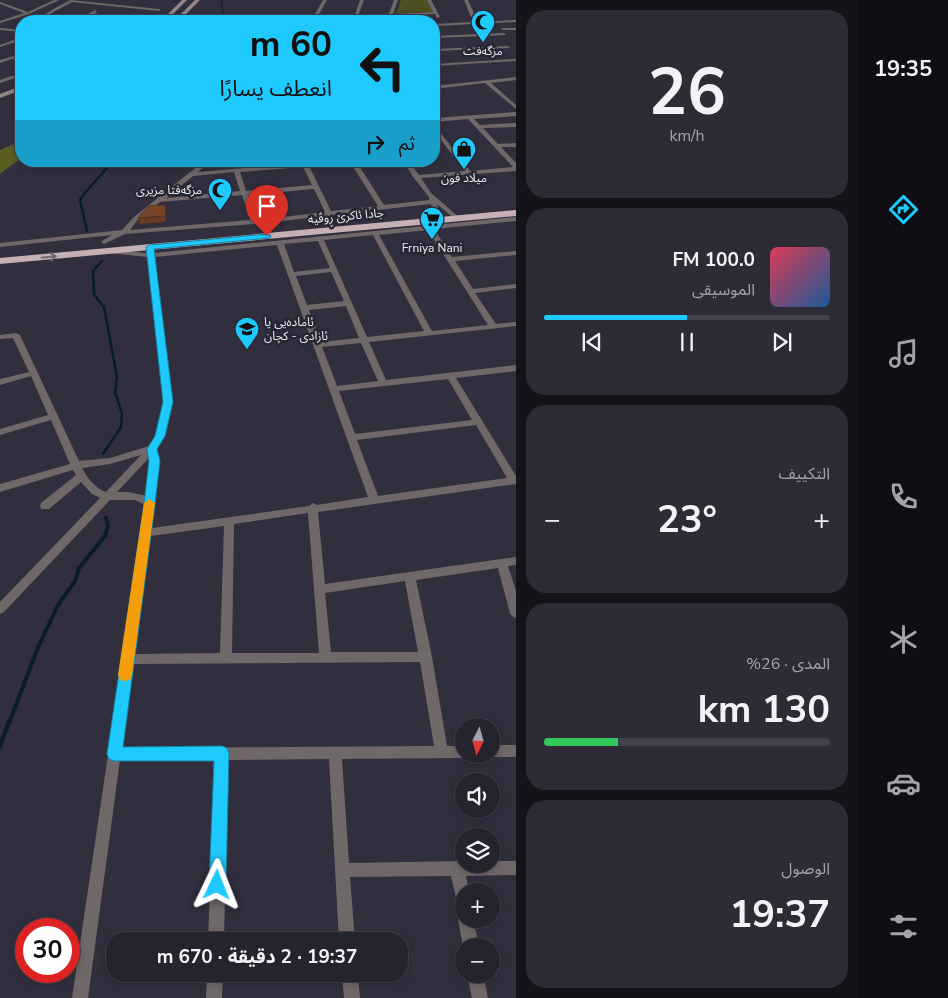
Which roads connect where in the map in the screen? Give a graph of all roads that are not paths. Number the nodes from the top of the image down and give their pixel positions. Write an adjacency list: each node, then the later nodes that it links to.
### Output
1 (42, 0): 10 (street)
2 (57, 0): 10 (street)
3 (185, 0): 20 (main road)
4 (198, 0): 21 (main road)
5 (325, 0): 22 (street)
6 (362, 0): 23 (street)
7 (396, 0): 24 (street)
8 (429, 0): 14 (street)
9 (466, 0): 30 (street)
10 (51, 3): 13 (street)
11 (106, 4): 15 (street); 17 (street); 19 (street)
12 (0, 5): 13 (street)
13 (28, 12): 16 (street)
14 (436, 13): 24 (street)
15 (89, 14): 18 (street)
16 (21, 15)
17 (45, 15)
18 (96, 15)
19 (146, 15)
20 (169, 15)
21 (182, 15)
22 (316, 15)
23 (356, 15)
24 (391, 15)
25 (15, 17): 28 (street)
26 (440, 19): 32 (street)
27 (516, 21): 29 (street)
28 (0, 22)
29 (500, 22): 30 (street); 36 (street)
30 (476, 23): 32 (street)
31 (440, 24): 32 (street)
32 (443, 24)
33 (0, 29): 35 (street)
34 (516, 29): 36 (street)
35 (15, 31)
36 (503, 32): 37 (street); 42 (street)
37 (440, 37)
38 (0, 39): 40 (street)
39 (15, 40): 40 (street)
40 (11, 42): 41 (street)
41 (0, 46)
42 (508, 47): 43 (street); 46 (street)
43 (440, 50)
44 (15, 56): 45 (street)
45 (2, 60)
46 (514, 60): 47 (street); 48 (street)
47 (440, 65)
48 (516, 69)
49 (15, 76): 51 (street)
50 (516, 78): 52 (street)
51 (0, 81)
52 (487, 82): 54 (street); 58 (street)
53 (15, 83): 55 (main road)
54 (440, 87)
55 (0, 89)
56 (15, 90): 57 (main road)
57 (0, 96)
58 (516, 108)
59 (516, 114): 60 (street)
60 (469, 117): 61 (street); 63 (street)
61 (440, 119)
62 (516, 125): 63 (street)
63 (479, 127): 66 (street)
64 (440, 136): 74 (street)
65 (516, 145): 66 (street)
66 (496, 146): 72 (street)
67 (201, 167): 75 (street)
68 (277, 167): 73 (street)
69 (306, 167): 77 (street)
70 (357, 167): 82 (street)
71 (410, 167): 76 (street)
72 (516, 168): 74 (street)
73 (236, 170): 75 (street); 78 (street)
74 (469, 172): 76 (street)
75 (192, 174): 79 (street)
76 (416, 177): 80 (street)
77 (316, 187): 78 (street); 85 (street)
78 (245, 193): 79 (street); 89 (street)
79 (159, 200): 91 (street)
80 (435, 203): 82 (street); 83 (highway, جادا ئاکرێ ڕوڤیە); 85 (highway, جادا ئاکرێ ڕوڤیە); 87 (street)
81 (516, 204): 83 (highway, جادا ئاکرێ ڕوڤیە)
82 (383, 208): 85 (street)
83 (449, 210): 86 (street)
84 (516, 213): 86 (highway, جادا ئاکرێ ڕوڤیە)
85 (332, 218): 89 (street); 94 (highway, جادا ئاکرێ ڕوڤیە)
86 (458, 219): 87 (highway, جادا ئاکرێ ڕوڤیە)
87 (444, 220): 98 (highway, جادا ئاکرێ ڕوڤیە)
88 (516, 220): 90 (street)
89 (254, 222): 91 (street)
90 (430, 228): 92 (street); 101 (street)
91 (124, 232): 94 (street); 96 (street); 97 (street)
92 (375, 233): 93 (street); 111 (street)
93 (320, 238): 95 (street); 103 (street)
94 (132, 239): 97 (highway, جادا ئاکرێ ڕوڤیە)
95 (280, 242): 98 (street); 104 (street)
96 (0, 245)
97 (106, 246): 98 (highway, جادا ئاکرێ ڕوڤیە); 99 (highway, جادا ئاکرێ ڕوڤیە); 102 (highway, جادا ئاکرێ ڕوڤیە, one-way to 97)
98 (150, 251): 125 (street)
99 (0, 252)
100 (516, 253): 101 (street)
101 (450, 259): 106 (street)
102 (0, 262)
103 (334, 270): 104 (street); 107 (street)
104 (292, 274): 108 (street)
105 (516, 286): 106 (street)
106 (470, 291): 110 (street)
107 (348, 303): 108 (street); 113 (street)
108 (304, 308): 114 (street)
109 (516, 324): 110 (street)
110 (493, 326): 111 (street)
111 (429, 333): 113 (street)
112 (0, 336): 116 (street)
113 (364, 340): 114 (street); 119 (street)
114 (318, 345): 120 (street)
115 (516, 368): 117 (street)
116 (34, 373): 118 (street); 121 (street)
117 (450, 375): 119 (street); 122 (street)
118 (0, 382)
119 (383, 383): 120 (street)
120 (334, 389): 124 (street)
121 (54, 416): 123 (street); 126 (street)
122 (477, 422): 124 (street); 128 (street)
123 (0, 432)
124 (352, 438): 131 (street)
125 (152, 449): 126 (street); 130 (street); 132 (street)
126 (77, 465): 127 (street); 129 (street)
127 (82, 476): 130 (street); 133 (street)
128 (514, 480): 131 (street)
129 (0, 488)
130 (108, 496): 132 (street); 141 (street)
131 (374, 499): 134 (street)
132 (150, 504): 136 (street)
133 (45, 506)
134 (313, 507): 135 (street); 140 (street)
135 (229, 520): 136 (street); 145 (street)
136 (145, 532): 146 (street)
137 (516, 561): 138 (street)
138 (502, 563): 139 (street); 142 (street)
139 (410, 576): 140 (street); 144 (street)
140 (321, 589): 143 (street)
141 (0, 610)
142 (516, 613)
143 (326, 657): 144 (street); 145 (street)
144 (426, 657): 150 (street)
145 (226, 658): 146 (street)
146 (127, 659): 153 (street)
147 (500, 751): 148 (street)
148 (516, 751)
149 (335, 752): 150 (street); 152 (street); 157 (street)
150 (442, 752): 151 (street)
151 (455, 752)
152 (222, 753): 153 (street); 158 (street)
153 (114, 754): 163 (street)
154 (500, 868): 155 (street)
155 (516, 868)
156 (455, 869): 157 (street)
157 (342, 870): 159 (street)
158 (216, 932)
159 (346, 932)
160 (214, 982): 164 (street)
161 (351, 982): 165 (street)
162 (478, 983): 166 (street)
163 (80, 998)
164 (214, 998)
165 (352, 998)
166 (480, 998)

